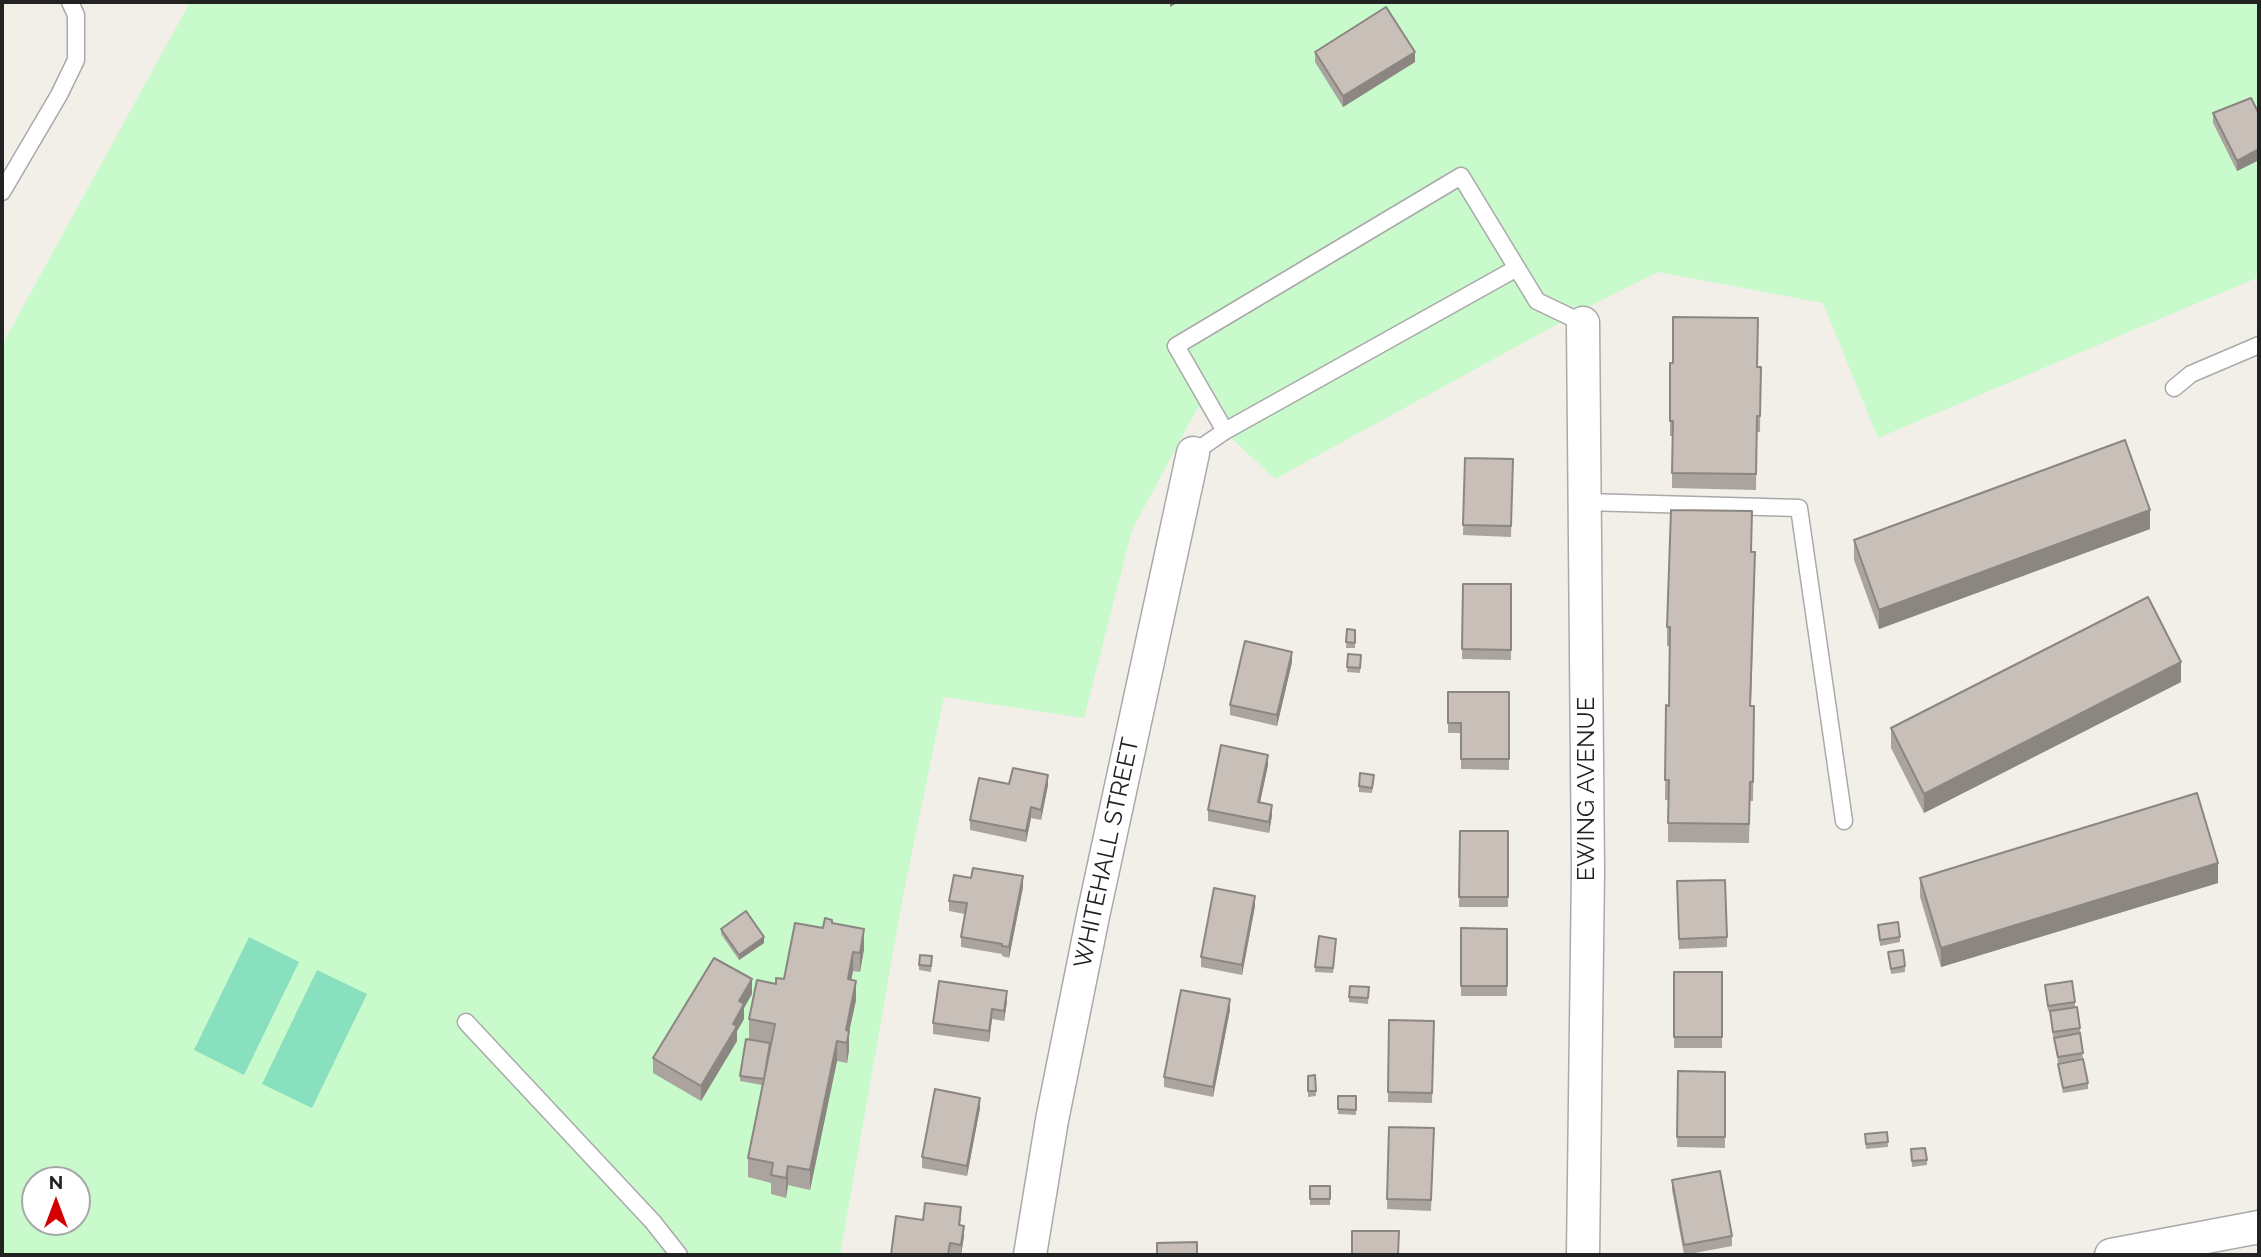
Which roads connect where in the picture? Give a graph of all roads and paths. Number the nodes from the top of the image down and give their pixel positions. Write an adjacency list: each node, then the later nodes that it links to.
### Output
1 (70, 2): 2 (lane)
2 (2, 192)
3 (1517, 268): 4 (lane); 7 (lane); 7 (lane)
4 (1583, 323): 9 (street, EWING AVENUE)
5 (2259, 345): 6 (lane)
6 (2174, 388)
7 (1225, 430): 8 (lane)
8 (1193, 453): 14 (street, WHITEHALL STREET)
9 (1585, 502): 10 (lane); 15 (street, EWING AVENUE)
10 (1844, 821)
11 (466, 1022): 13 (lane)
12 (2259, 1227): 16 (street)
13 (679, 1255)
14 (1030, 1255)
15 (1583, 1255)
16 (2111, 1255)

